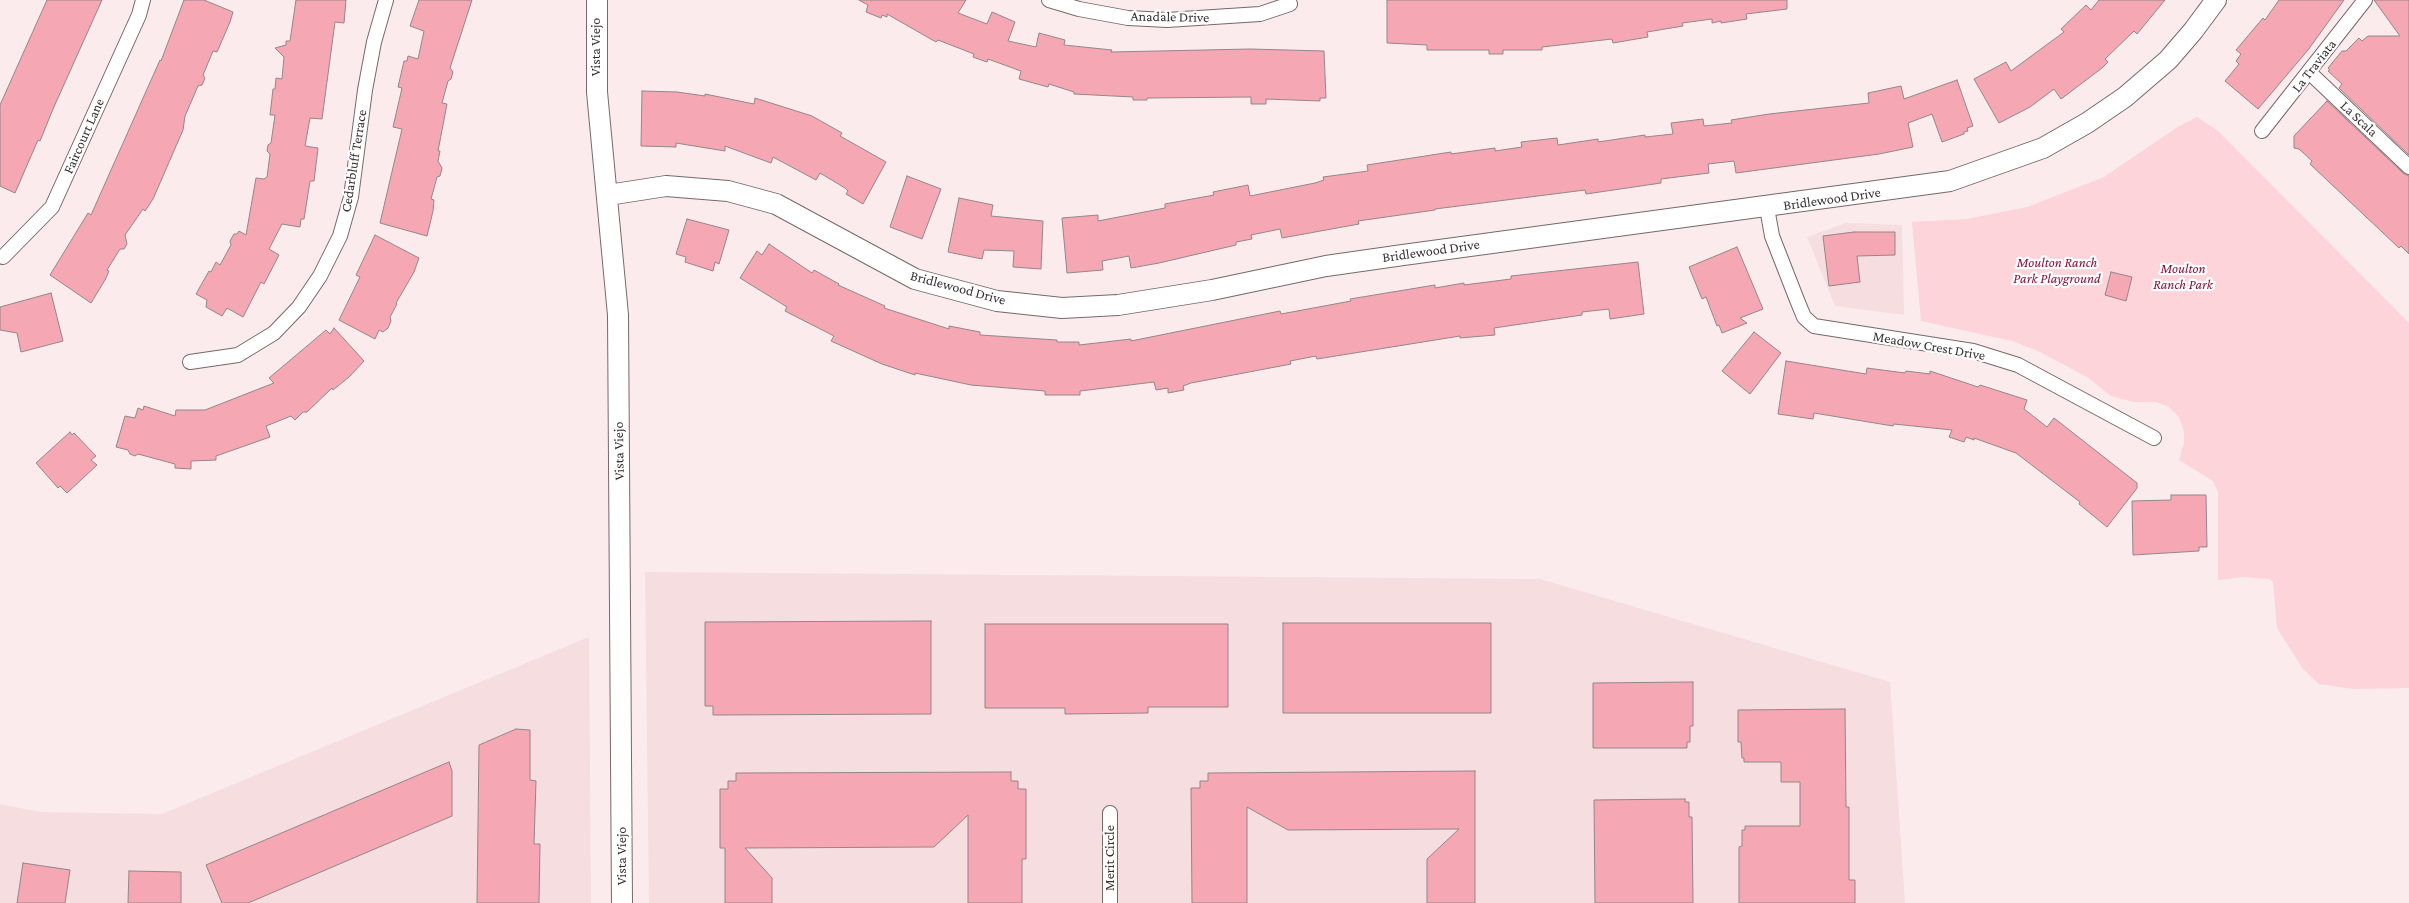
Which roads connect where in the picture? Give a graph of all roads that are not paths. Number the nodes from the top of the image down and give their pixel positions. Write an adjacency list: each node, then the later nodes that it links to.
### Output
1 (143, 0): 13 (street, Faircourt Lane)
2 (386, 0): 14 (street, Cedarbluff Terrace)
3 (597, 0): 11 (street, Vista Viejo)
4 (1049, 0): 7 (street, Anadale Drive)
5 (2216, 0): 12 (street, Bridlewood Drive)
6 (2365, 0): 8 (street, La Traviata)
7 (1290, 4)
8 (2309, 72): 9 (street, La Traviata); 10 (street, La Scala)
9 (2262, 131)
10 (2409, 166)
11 (608, 195): 12 (street, Bridlewood Drive); 17 (street, Vista Viejo)
12 (1767, 208): 15 (street, Meadow Crest Drive)
13 (3, 257)
14 (190, 362)
15 (2154, 438)
16 (1110, 813): 18 (street, Merit Circle)
17 (622, 903)
18 (1110, 903)

